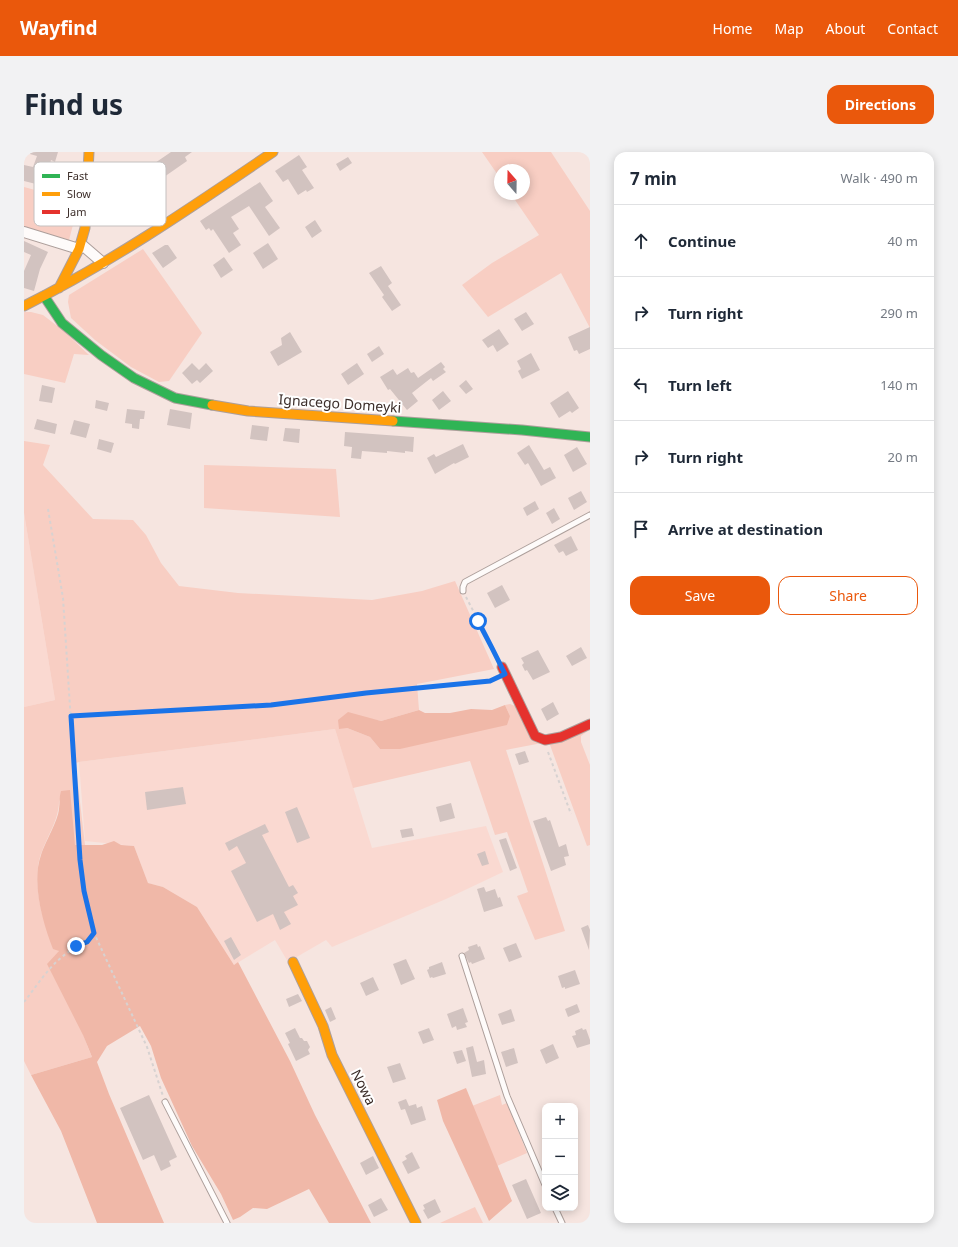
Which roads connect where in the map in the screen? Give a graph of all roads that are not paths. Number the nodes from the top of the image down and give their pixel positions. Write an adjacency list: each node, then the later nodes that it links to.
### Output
1 (89, 152): 3 (street)
2 (272, 152): 4 (street)
3 (88, 162)
4 (166, 224)
5 (85, 226): 8 (street)
6 (163, 226): 9 (street)
7 (24, 232): 8 (street)
8 (81, 243): 9 (street); 10 (street)
9 (103, 263): 10 (street)
10 (59, 288): 11 (street)
11 (44, 296): 12 (street); 13 (street, Ignacego Domeyki)
12 (24, 306)
13 (590, 437)
14 (590, 515): 15 (lane)
15 (463, 591)
16 (503, 670): 17 (street)
17 (590, 724)
18 (462, 956): 21 (lane)
19 (293, 962): 24 (street, Nowa)
20 (165, 1102): 23 (lane)
21 (542, 1179)
22 (556, 1211): 25 (lane)
23 (227, 1223)
24 (416, 1223)
25 (562, 1223)

